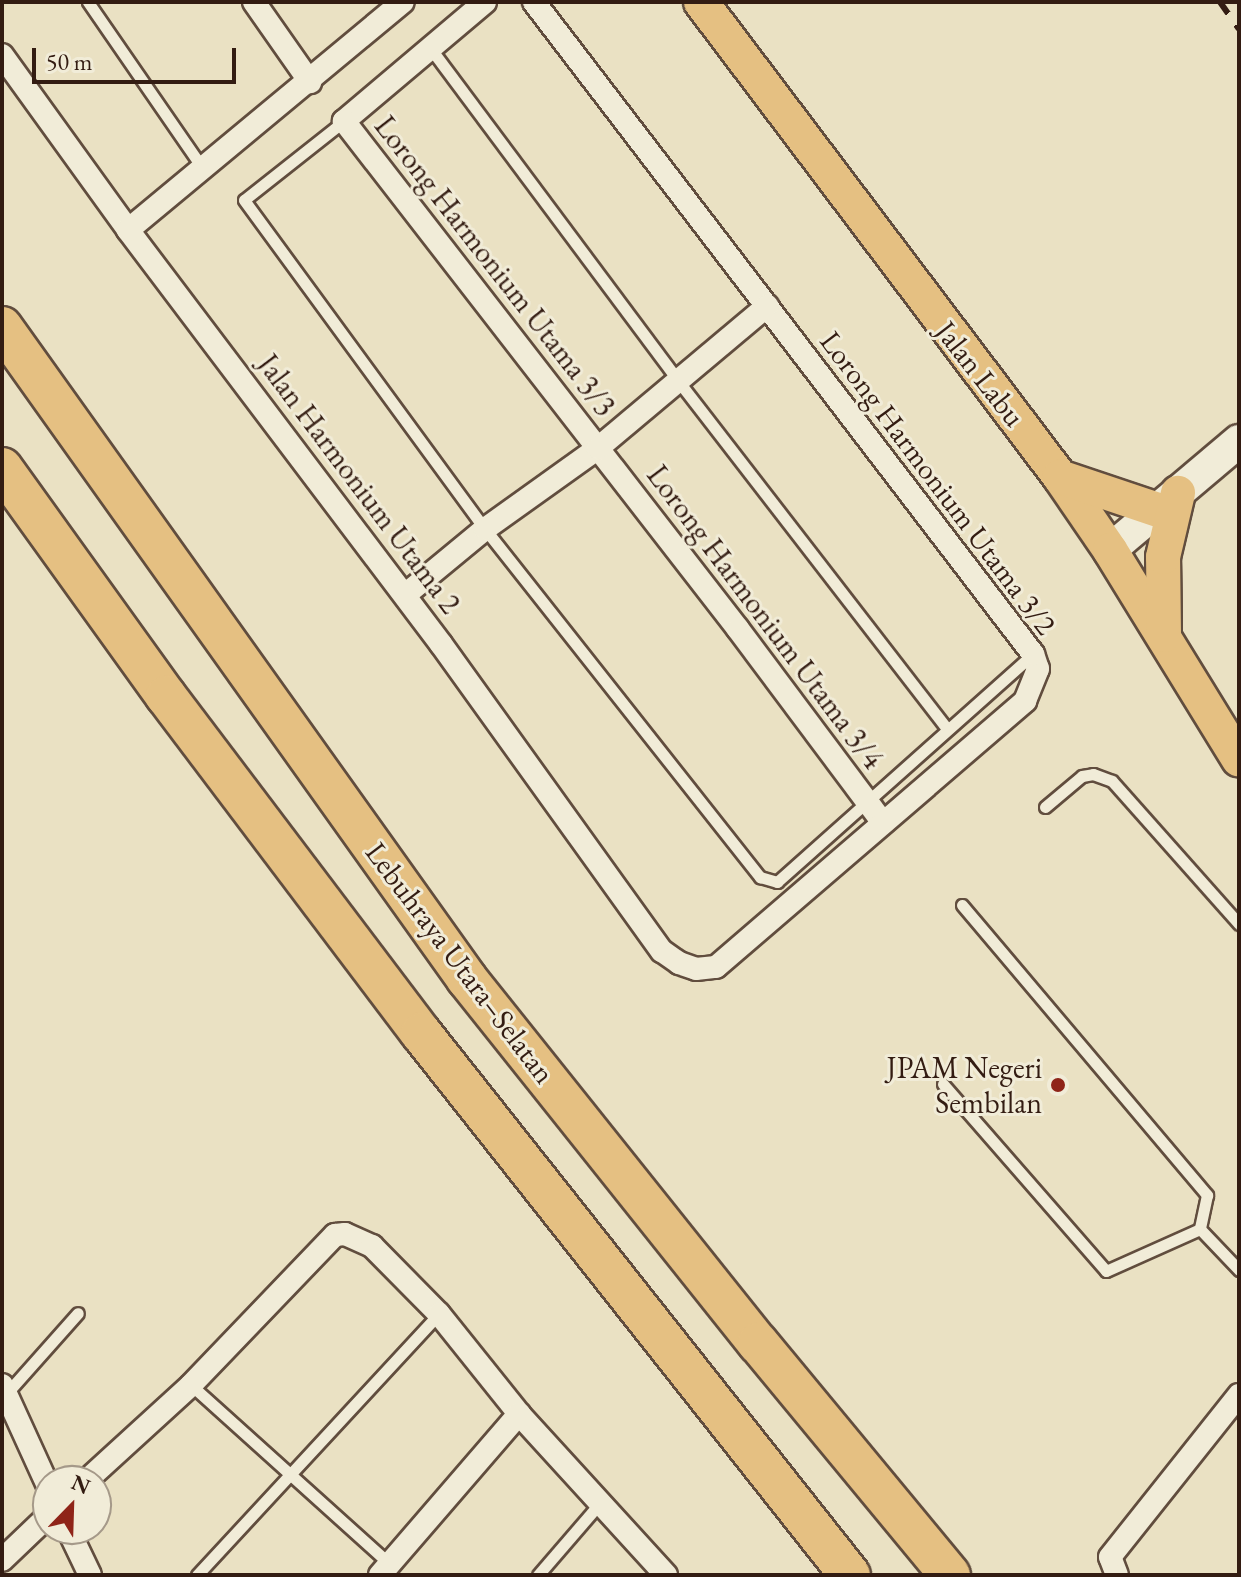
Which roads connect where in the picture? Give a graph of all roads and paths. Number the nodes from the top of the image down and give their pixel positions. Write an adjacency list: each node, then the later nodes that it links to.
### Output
1 (88, 2): 11 (lane)
2 (254, 2): 9 (street)
3 (403, 2): 9 (street)
4 (485, 2): 7 (street)
5 (534, 2): 13 (street, Lorong Harmonium Utama 3/2)
6 (701, 2): 19 (main road, Jalan Labu)
7 (431, 49): 10 (street); 15 (lane)
8 (2, 55): 12 (street, Jalan Harmonium Utama 2)
9 (310, 82): 11 (street)
10 (344, 121): 17 (street, Lorong Harmonium Utama 3/3); 21 (lane)
11 (203, 169): 12 (street)
12 (128, 230): 23 (street, Jalan Harmonium Utama 2)
13 (767, 306): 15 (street); 25 (street, Lorong Harmonium Utama 3/2)
14 (2, 327): 56 (highway, Lebuhraya Utara–Selatan)
15 (679, 382): 17 (street); 26 (lane)
16 (1239, 441): 20 (main road)
17 (598, 448): 21 (street); 28 (street, Lorong Harmonium Utama 3/4)
18 (2, 468): 55 (highway)
19 (1060, 477): 20 (main road); 22 (main road, Jalan Labu)
20 (1168, 501): 22 (main road); 24 (main road)
21 (485, 529): 23 (street); 28 (lane)
22 (1110, 550): 24 (main road, Jalan Labu)
23 (405, 595): 30 (street, Jalan Harmonium Utama 2)
24 (1164, 638): 27 (main road, Jalan Labu)
25 (1033, 654): 26 (lane); 30 (street, Lorong Harmonium Utama 3/2)
26 (947, 729): 28 (lane)
27 (1239, 760)
28 (868, 803): 30 (street, Lorong Harmonium Utama 3/4)
29 (1045, 807): 32 (lane)
30 (883, 823)
31 (962, 905): 34 (lane)
32 (1239, 924)
33 (943, 1084): 34 (lane)
34 (1200, 1229): 35 (lane)
35 (1239, 1270)
36 (78, 1313): 39 (lane)
37 (439, 1314): 38 (street); 41 (street); 44 (lane)
38 (191, 1385): 43 (street); 44 (lane)
39 (4, 1390): 42 (street)
40 (1239, 1395): 49 (street)
41 (519, 1414): 45 (street); 50 (street)
42 (38, 1465)
43 (104, 1465)
44 (291, 1476): 50 (lane); 52 (lane)
45 (600, 1503): 53 (lane); 54 (street)
46 (32, 1531): 48 (street)
47 (76, 1545): 51 (street)
48 (2, 1560)
49 (1113, 1566)
50 (385, 1569)
51 (90, 1575)
52 (197, 1575)
53 (538, 1575)
54 (666, 1575)
55 (850, 1575)
56 (950, 1575)

